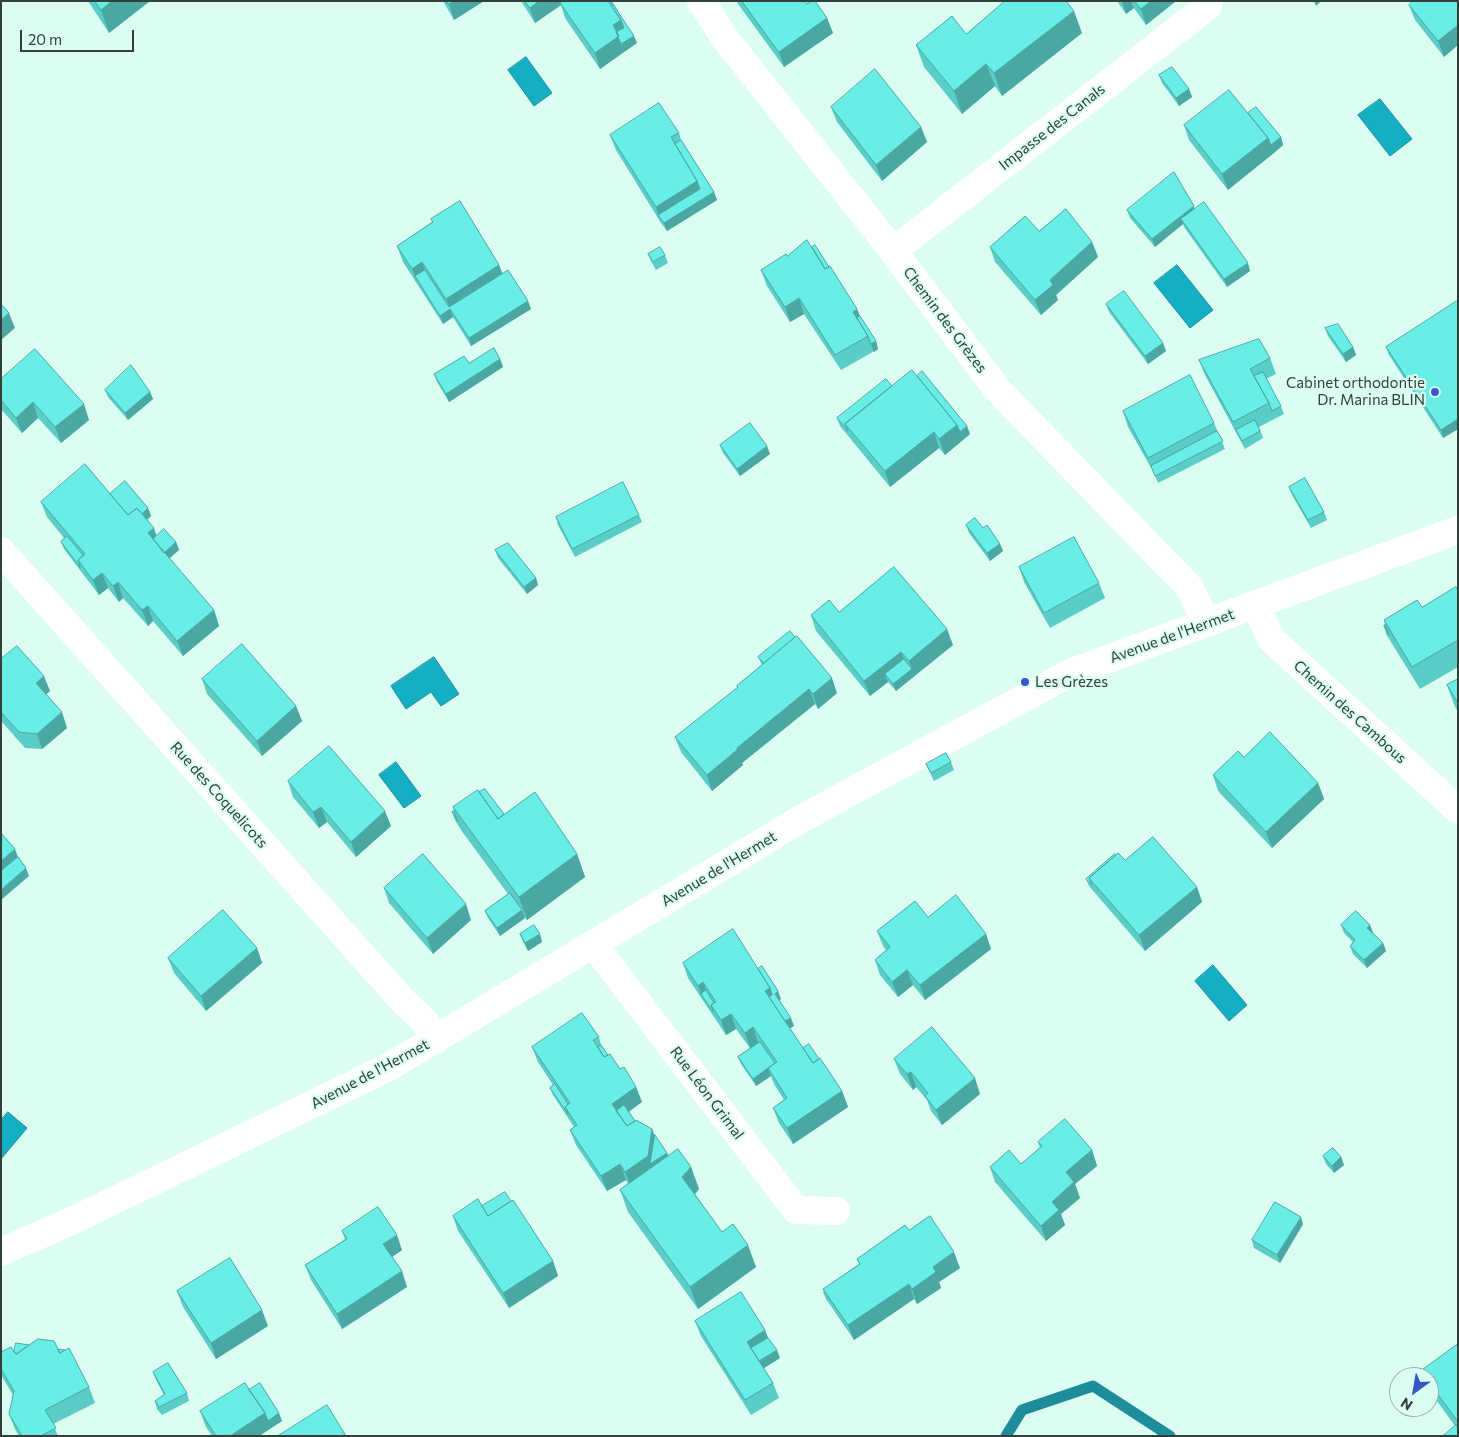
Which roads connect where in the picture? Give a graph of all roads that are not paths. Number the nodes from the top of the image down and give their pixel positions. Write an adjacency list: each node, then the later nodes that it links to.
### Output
1 (700, 1): 3 (street, Chemin des Grèzes)
2 (1208, 1): 3 (street, Impasse des Canals)
3 (893, 251): 7 (street, Chemin des Grèzes)
4 (1458, 530): 6 (street, Avenue de l'Hermet)
5 (1, 551): 10 (street, Rue des Coquelicots)
6 (1256, 605): 7 (street, Avenue de l'Hermet); 8 (street, Chemin des Cambous)
7 (1206, 623): 9 (street, Avenue de l'Hermet)
8 (1458, 810)
9 (594, 944): 10 (street, Avenue de l'Hermet); 11 (street, Rue Léon Grimal)
10 (436, 1040): 12 (street, Avenue de l'Hermet)
11 (836, 1211)
12 (1, 1252)

